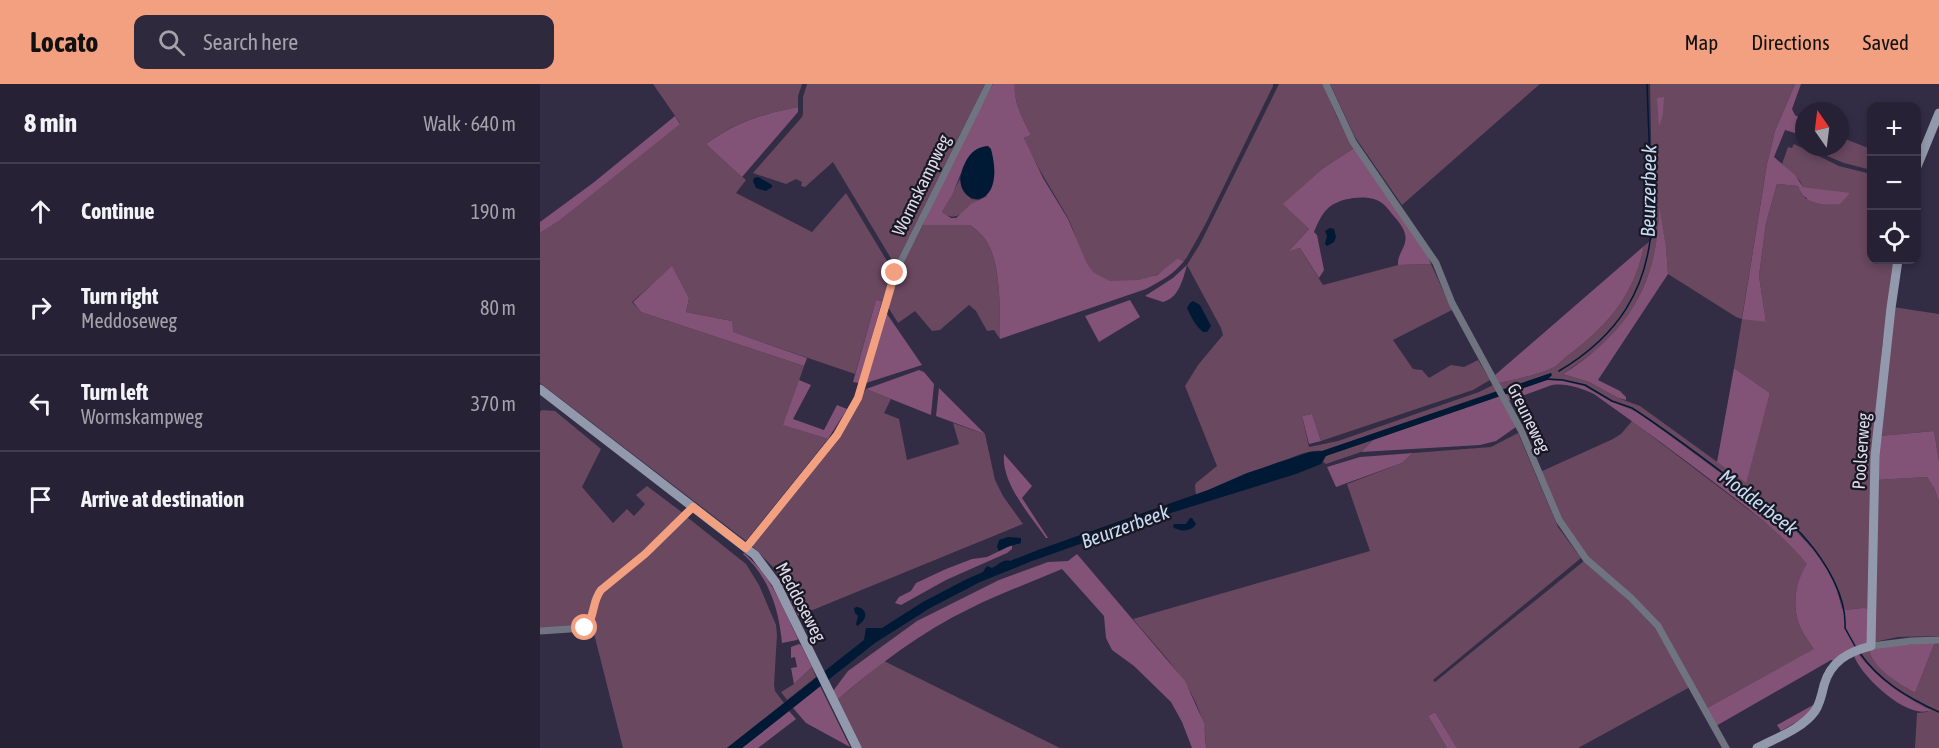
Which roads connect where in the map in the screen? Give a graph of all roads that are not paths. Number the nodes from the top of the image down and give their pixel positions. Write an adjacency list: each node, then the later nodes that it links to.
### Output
1 (989, 84): 8 (street, Wormskampweg)
2 (1326, 84): 13 (street, Greuneweg)
3 (1939, 113): 4 (street)
4 (1921, 159)
5 (1897, 264): 11 (street, Poolserweg)
6 (540, 389): 7 (street, Meddoseweg)
7 (693, 507): 8 (street, Meddoseweg); 9 (street)
8 (746, 548): 12 (street, Meddoseweg)
9 (540, 631)
10 (1939, 640): 11 (street)
11 (1862, 649): 14 (street)
12 (857, 748)
13 (1726, 748)
14 (1757, 748)

